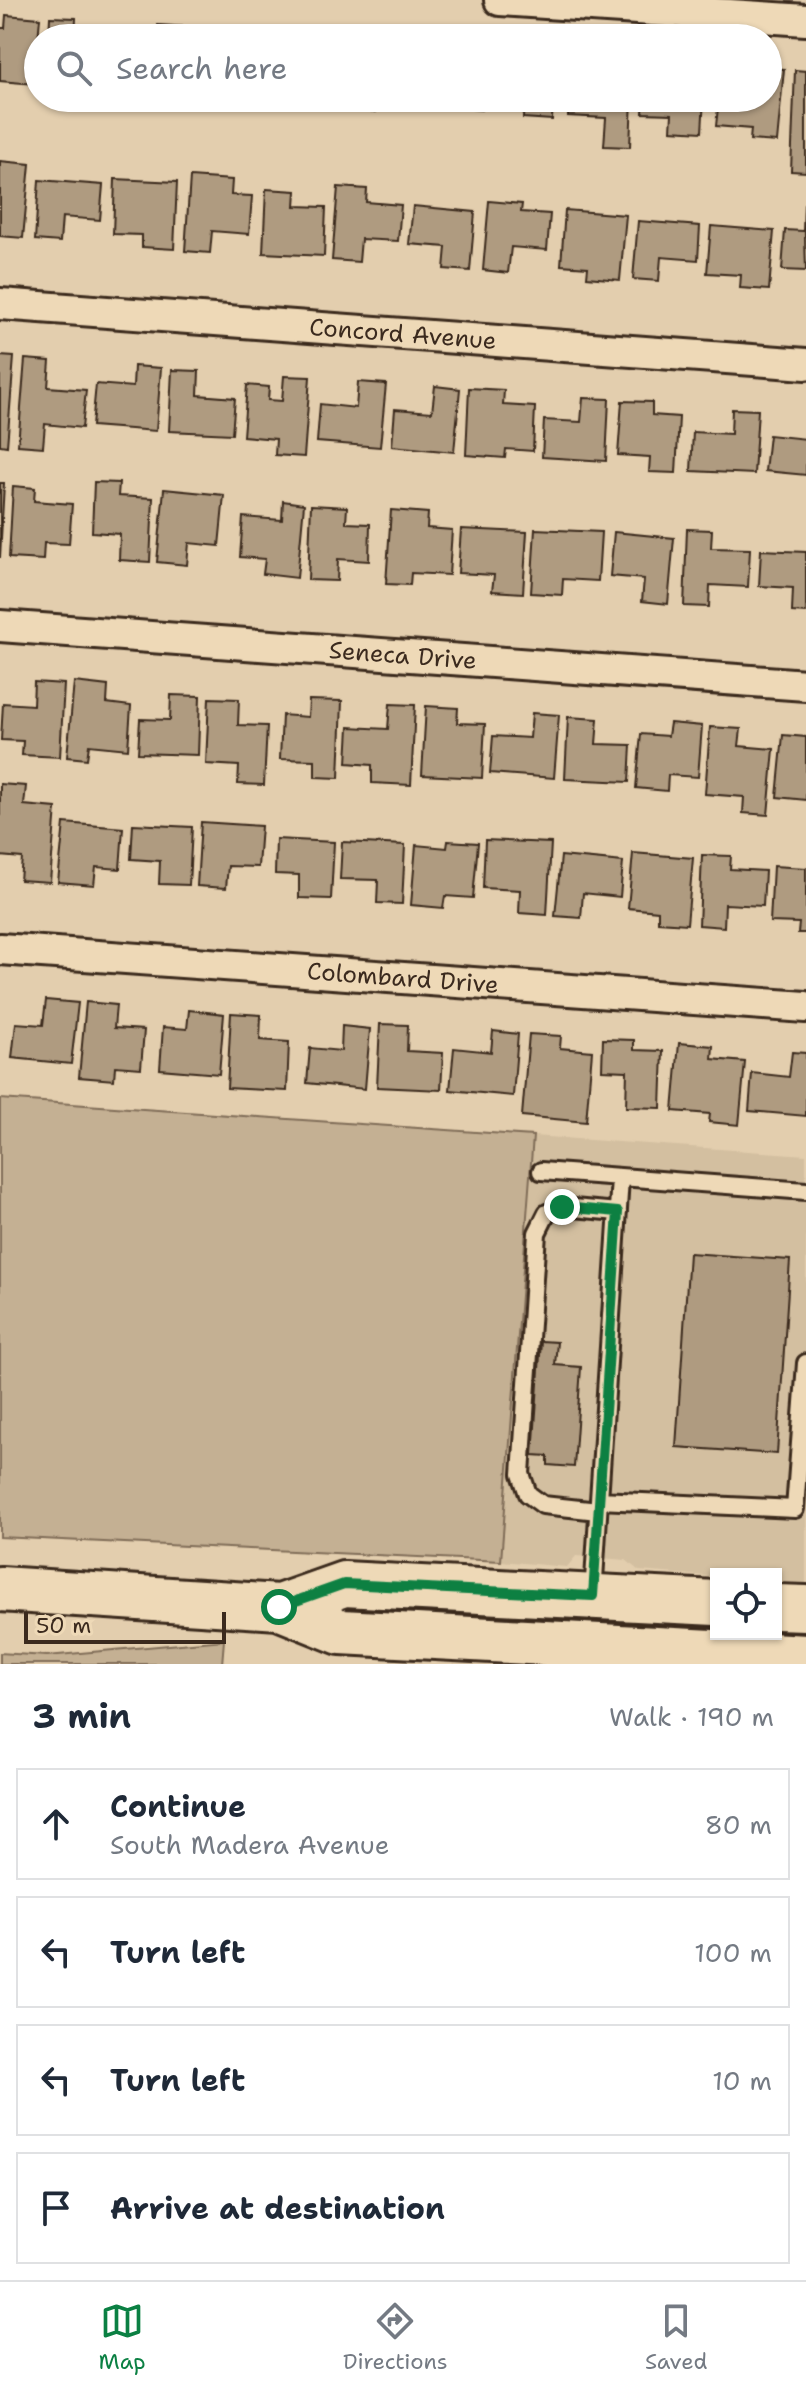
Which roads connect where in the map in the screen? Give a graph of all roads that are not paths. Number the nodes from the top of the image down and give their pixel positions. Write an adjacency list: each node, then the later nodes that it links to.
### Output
1 (500, 0): 2 (street)
2 (806, 20)
3 (0, 304): 4 (street, Concord Avenue)
4 (806, 364)
5 (0, 626): 6 (street, Seneca Drive)
6 (806, 685)
7 (0, 949): 8 (street, Colombard Drive)
8 (806, 1007)
9 (541, 1171): 10 (lane)
10 (620, 1178): 11 (lane); 12 (lane)
11 (806, 1191)
12 (618, 1212): 14 (lane); 14 (lane)
13 (806, 1363): 14 (lane)
14 (599, 1506): 16 (lane)
15 (0, 1589): 18 (main road)
16 (593, 1596): 17 (main road); 18 (main road)
17 (710, 1603)
18 (279, 1607): 21 (main road)
19 (782, 1607): 20 (main road)
20 (806, 1608)
21 (793, 1659)

